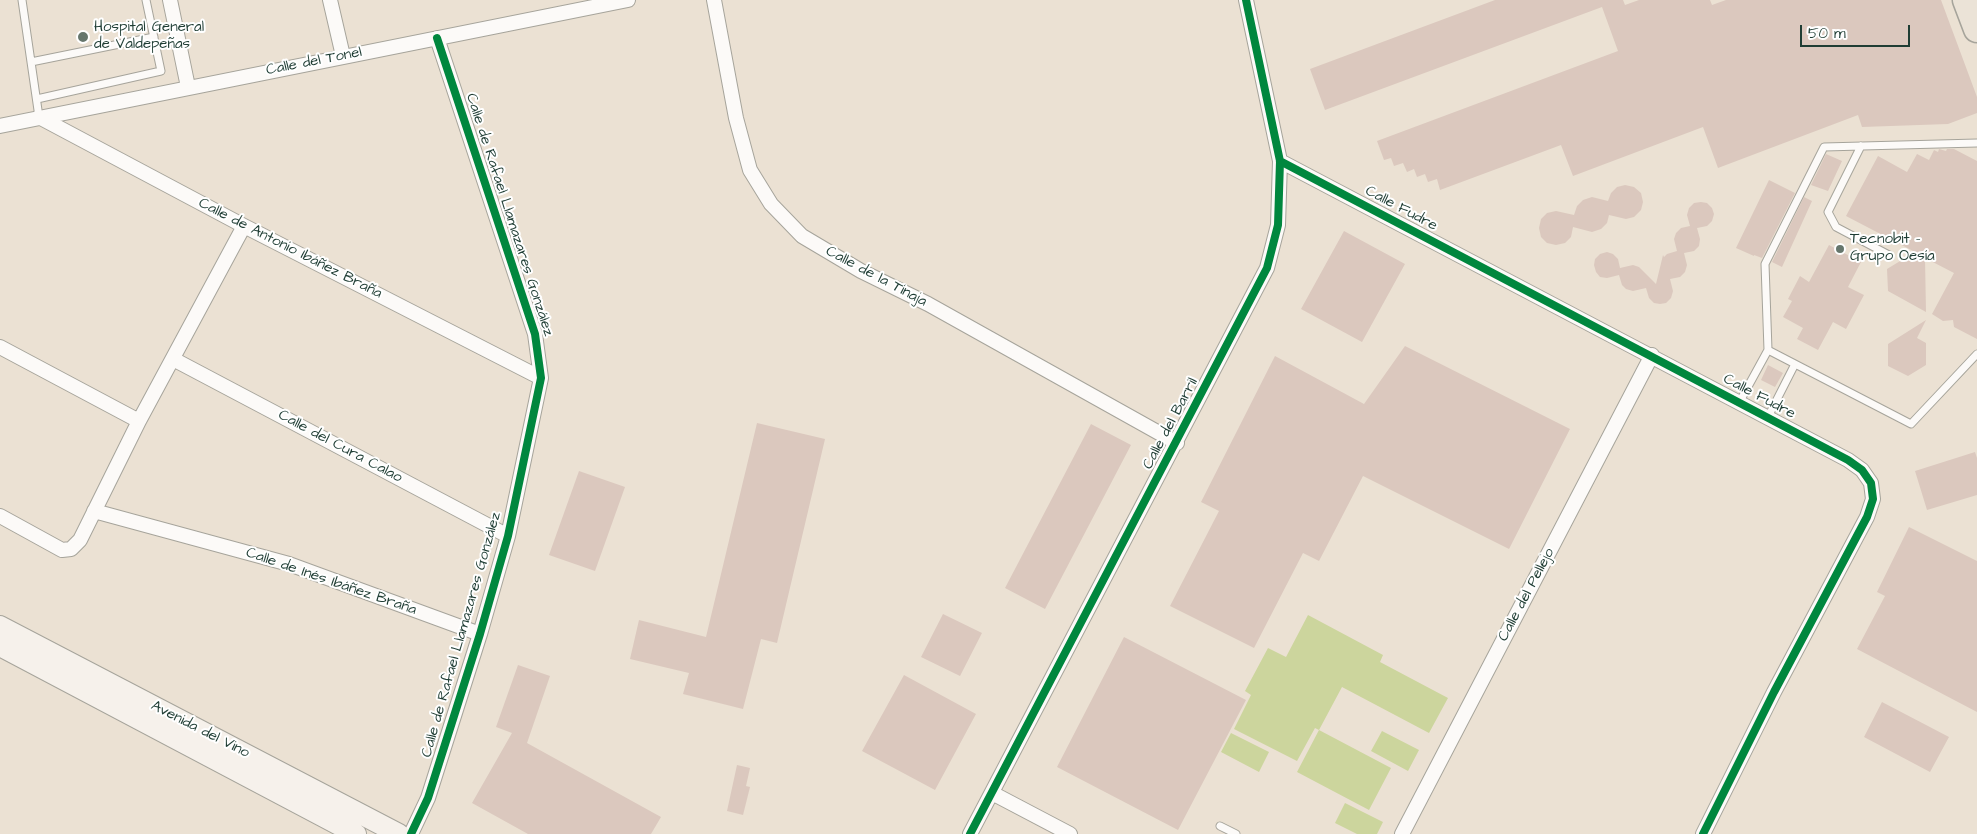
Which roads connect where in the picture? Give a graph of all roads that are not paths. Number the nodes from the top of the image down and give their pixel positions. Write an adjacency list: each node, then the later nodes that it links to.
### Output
1 (22, 0): 13 (lane)
2 (146, 0): 10 (lane)
3 (170, 0): 14 (street)
4 (330, 0): 12 (street)
5 (628, 0): 11 (street, Calle del Tonel)
6 (714, 0): 33 (street, Calle de la Tinaja)
7 (1246, 0): 20 (street, Calle del Barril)
8 (1966, 0): 9 (highway)
9 (1977, 30)
10 (154, 37): 13 (lane); 15 (lane)
11 (436, 38): 12 (street, Calle del Tonel); 29 (street, Calle de Rafael Llamazares González)
12 (343, 56): 14 (street, Calle del Tonel)
13 (31, 62): 15 (lane)
14 (188, 87): 16 (street, Calle del Tonel)
15 (37, 99): 16 (lane)
16 (40, 118): 17 (street, Calle del Tonel); 21 (street, Calle de Antonio Ibáñez Braña)
17 (0, 126)
18 (1977, 143): 19 (lane)
19 (1861, 146): 22 (lane); 24 (lane)
20 (1280, 161): 26 (street, Calle Fudre); 33 (street, Calle del Barril)
21 (244, 226): 27 (street); 29 (street, Calle de Antonio Ibáñez Braña)
22 (1889, 256)
23 (0, 347): 32 (street)
24 (1768, 350): 28 (lane); 30 (lane)
25 (1977, 354): 28 (lane)
26 (1652, 356): 30 (street, Calle Fudre); 48 (street, Calle del Pellejo)
27 (173, 359): 32 (street); 36 (street, Calle del Cura Calao)
28 (1795, 364): 31 (lane)
29 (541, 378): 36 (street, Calle de Rafael Llamazares González)
30 (1739, 403): 31 (street, Calle Fudre)
31 (1768, 418): 49 (street, Calle Fudre)
32 (139, 421): 34 (street)
33 (1177, 442): 40 (street, Calle del Barril)
34 (94, 511): 35 (street); 38 (street, Calle de Inés Ibáñez Braña)
35 (0, 516)
36 (508, 536): 38 (street, Calle de Rafael Llamazares González)
37 (0, 626): 43 (street, Avenida del Vino)
38 (480, 634): 44 (street, Calle de Rafael Llamazares González)
39 (0, 646): 42 (street, Avenida del Vino)
40 (992, 793): 45 (street, Calle del Barril); 46 (street)
41 (1220, 826): 47 (lane)
42 (356, 834)
43 (399, 834)
44 (411, 834)
45 (970, 834)
46 (1070, 834)
47 (1236, 834)
48 (1402, 834)
49 (1703, 834)

